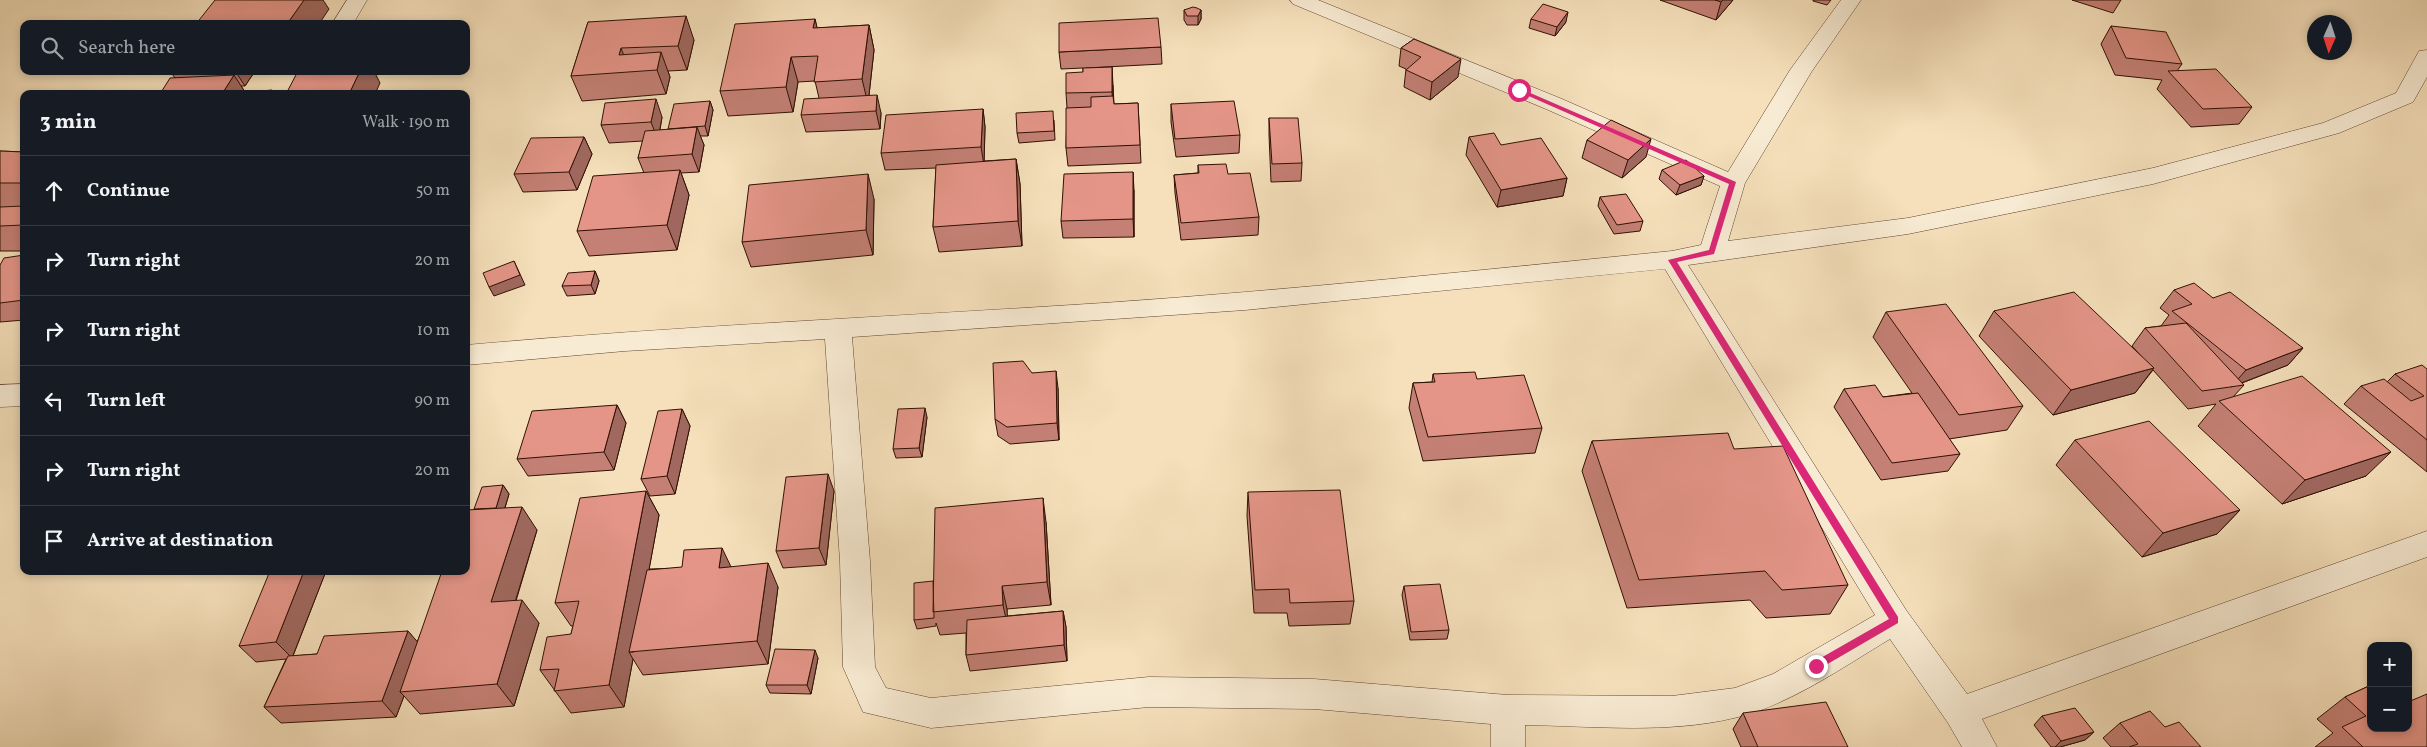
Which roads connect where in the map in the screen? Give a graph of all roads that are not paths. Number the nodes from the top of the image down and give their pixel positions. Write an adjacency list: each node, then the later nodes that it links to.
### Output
1 (357, 0): 4 (street)
2 (1300, 0): 7 (street)
3 (1851, 0): 7 (street)
4 (344, 20)
5 (2427, 56): 6 (street)
6 (2416, 97): 8 (street)
7 (1733, 183): 8 (street)
8 (1712, 252): 9 (street)
9 (1672, 260): 10 (street); 15 (street)
10 (838, 327): 11 (street); 16 (street)
11 (470, 355)
12 (20, 395): 13 (street)
13 (0, 396)
14 (2427, 544): 17 (street)
15 (1895, 620): 16 (street); 17 (street)
16 (1508, 710): 18 (street)
17 (1960, 712): 19 (street)
18 (1508, 747)
19 (1980, 747)

